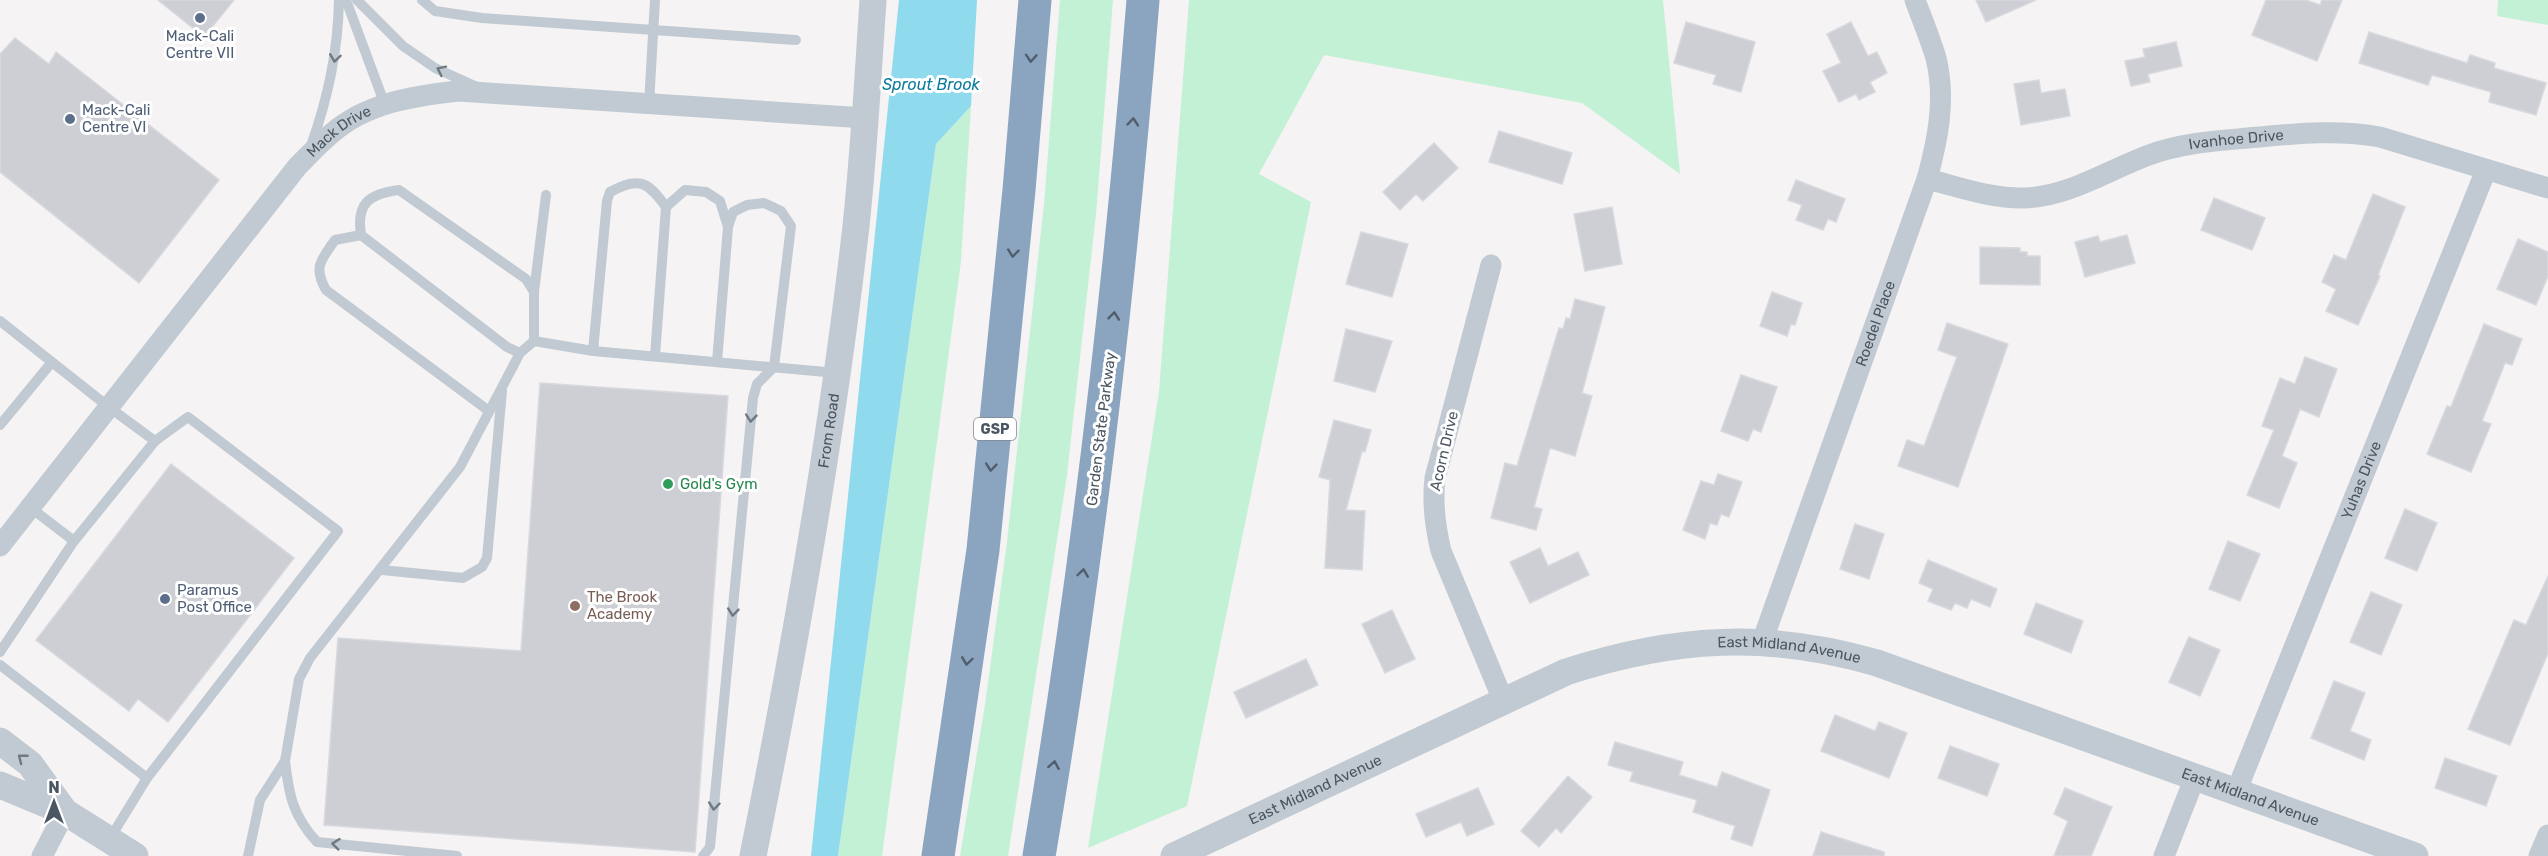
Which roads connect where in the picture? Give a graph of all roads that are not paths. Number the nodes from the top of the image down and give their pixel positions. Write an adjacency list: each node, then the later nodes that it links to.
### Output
1 (339, 0): 16 (lane, one-way to 16)
2 (346, 0): 14 (lane)
3 (357, 0): 12 (lane, one-way to 3)
4 (422, 0): 10 (lane)
5 (655, 0): 10 (lane)
6 (873, 0): 15 (street, From Road)
7 (1035, 0): 63 (highway, GSP, one-way to 63)
8 (1143, 0): 64 (highway, Garden State Parkway, one-way to 8)
9 (1915, 0): 18 (street, Roedel Place)
10 (653, 29): 11 (lane); 13 (lane)
11 (796, 40)
12 (494, 94): 13 (street, Mack Drive); 14 (street, Mack Drive)
13 (650, 104): 15 (street, Mack Drive)
14 (385, 105): 16 (street, Mack Drive)
15 (865, 118): 34 (street, From Road)
16 (307, 157): 36 (street, Mack Drive)
17 (2486, 170): 18 (street, Ivanhoe Drive); 19 (street, Ivanhoe Drive); 53 (street, Yuhas Drive)
18 (1927, 179): 44 (street, Roedel Place)
19 (2548, 188)
20 (546, 195): 25 (lane)
21 (666, 207): 22 (lane); 28 (lane); 30 (lane)
22 (728, 227): 32 (lane); 33 (lane)
23 (361, 235): 25 (lane); 29 (lane); 37 (lane)
24 (1491, 265): 47 (street, Acorn Drive)
25 (534, 292): 27 (lane)
26 (0, 321): 31 (lane)
27 (534, 341): 28 (lane); 29 (lane)
28 (593, 351): 30 (lane)
29 (520, 353): 35 (lane)
30 (655, 356): 32 (lane)
31 (52, 362): 36 (lane); 38 (lane)
32 (717, 362): 33 (lane)
33 (774, 367): 34 (lane); 61 (lane, one-way to 61)
34 (837, 373): 62 (street, From Road)
35 (502, 388): 37 (lane); 43 (lane)
36 (110, 408): 39 (lane); 40 (street, Mack Drive)
37 (489, 411): 43 (lane)
38 (0, 425)
39 (155, 441): 41 (lane); 51 (lane)
40 (31, 508): 41 (lane); 42 (street, Mack Drive)
41 (74, 541): 45 (lane)
42 (0, 546)
43 (381, 570): 49 (lane)
44 (1762, 642): 47 (street, East Midland Avenue); 50 (street, East Midland Avenue)
45 (0, 652)
46 (0, 665): 51 (lane)
47 (1503, 700): 65 (street, East Midland Avenue)
48 (0, 741): 54 (street, one-way to 48)
49 (285, 761): 59 (lane); 60 (lane, one-way to 49)
50 (2195, 777): 53 (street, East Midland Avenue); 66 (street)
51 (147, 778): 56 (lane)
52 (0, 785): 54 (street)
53 (2236, 792): 67 (street, East Midland Avenue)
54 (65, 812): 56 (street); 57 (street)
55 (2548, 835): 68 (street)
56 (109, 840): 58 (street)
57 (42, 856)
58 (135, 856)
59 (248, 856)
60 (457, 856)
61 (703, 856)
62 (753, 856)
63 (938, 856)
64 (1039, 856)
65 (1174, 856)
66 (2163, 856)
67 (2415, 856)
68 (2539, 856)

